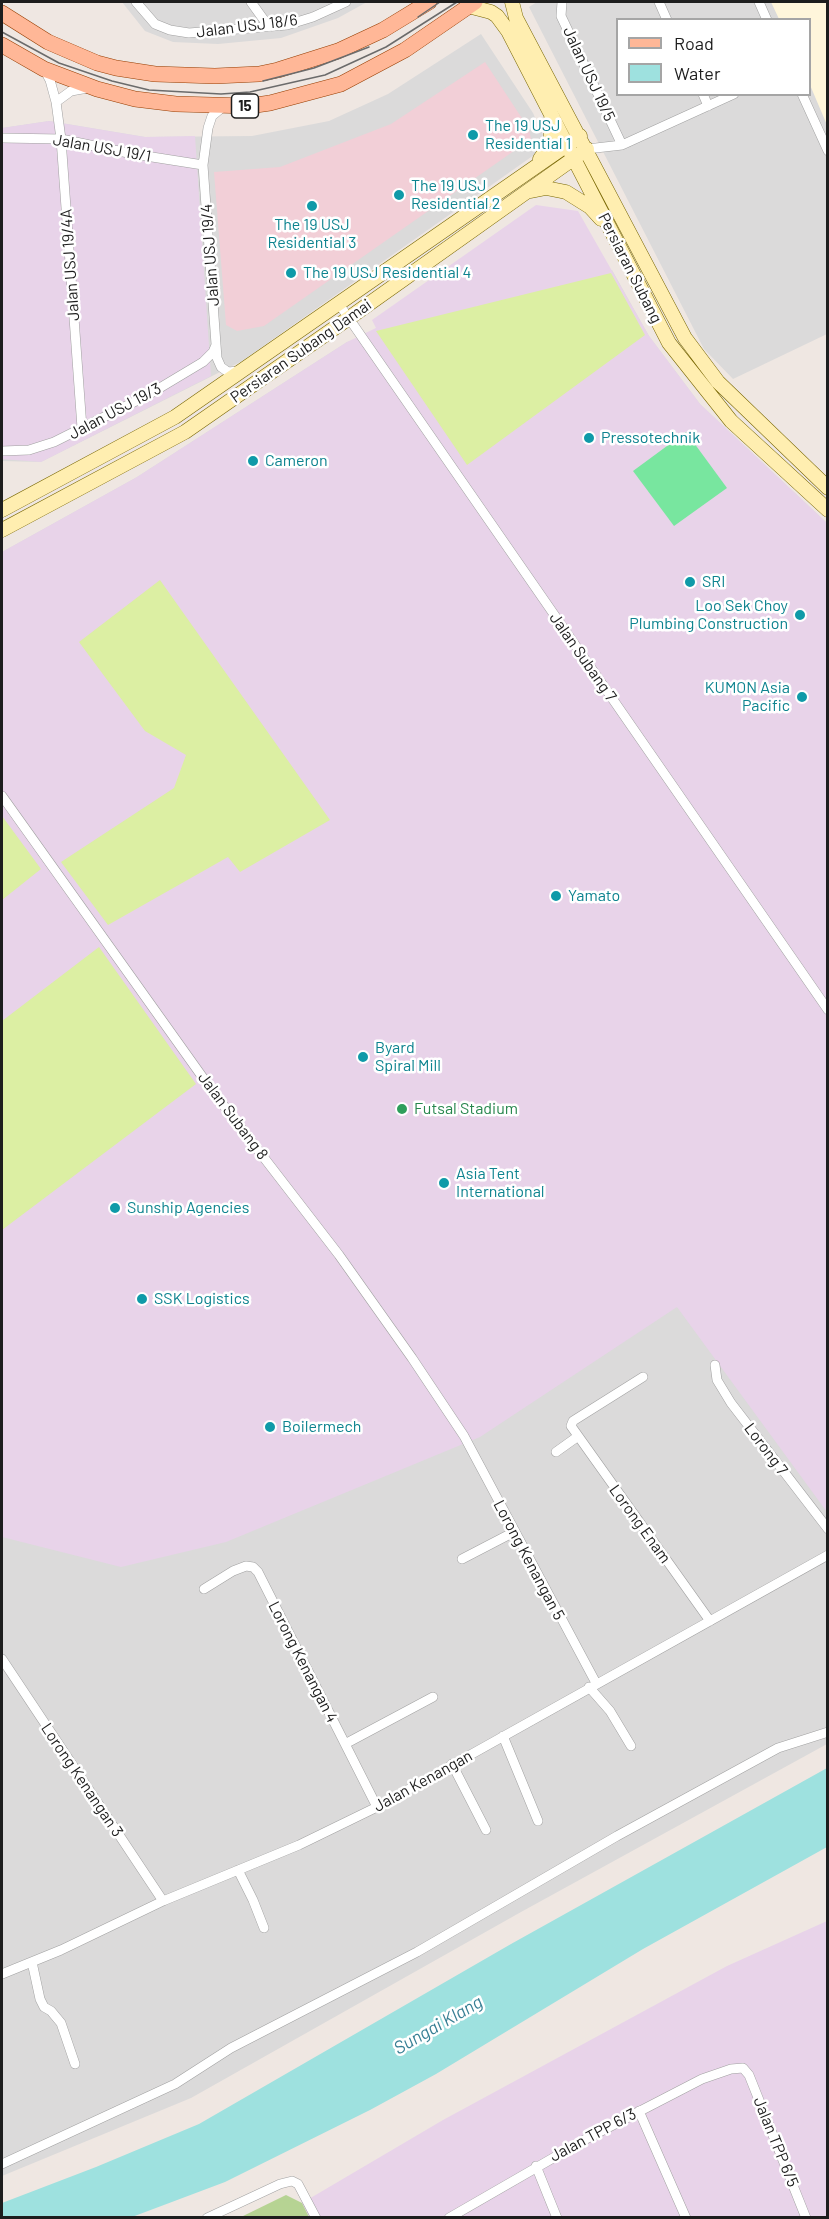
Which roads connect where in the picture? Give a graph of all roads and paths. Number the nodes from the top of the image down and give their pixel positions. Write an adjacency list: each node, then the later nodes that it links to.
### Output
1 (136, 2): 13 (street, Jalan USJ 18/6)
2 (251, 2): 13 (street)
3 (346, 2): 13 (street, Jalan USJ 18/6)
4 (429, 2): 10 (main road, 15)
5 (512, 2): 24 (street, Persiaran Subang)
6 (562, 2): 28 (street, Jalan USJ 19/5)
7 (659, 2): 11 (street)
8 (759, 2): 12 (street)
9 (471, 4): 21 (main road, 15); 23 (street, Persiaran Subang)
10 (2, 14)
11 (666, 18)
12 (766, 18)
13 (269, 27)
14 (2, 45): 15 (main road, 15)
15 (44, 69): 16 (main road, 15); 20 (street, Jalan USJ 19/4A)
16 (97, 89): 20 (street); 21 (main road, 15)
17 (704, 96): 22 (street)
18 (730, 96): 22 (street)
19 (803, 96): 30 (street)
20 (56, 102): 26 (street, Jalan USJ 19/4A)
21 (224, 106): 32 (street, Jalan USJ 19/4)
22 (708, 106): 28 (street)
23 (549, 108): 27 (street, Persiaran Subang); 33 (street)
24 (580, 136): 27 (street, Persiaran Subang Damai); 29 (street, Persiaran Subang)
25 (2, 138): 26 (street, Jalan USJ 19/1)
26 (61, 139): 32 (street, Jalan USJ 19/1); 41 (street, Jalan USJ 19/4A)
27 (567, 144): 31 (street, Persiaran Subang); 33 (street, Persiaran Subang Damai)
28 (622, 145): 29 (street)
29 (587, 149): 31 (street, Persiaran Subang Damai); 40 (street, Persiaran Subang)
30 (828, 151)
31 (574, 158): 34 (street, Persiaran Subang Damai); 35 (street, Persiaran Subang)
32 (203, 165): 38 (street, Jalan USJ 19/4)
33 (529, 171): 36 (street, Persiaran Subang Damai)
34 (527, 191): 35 (street); 37 (street, Persiaran Subang Damai)
35 (609, 226): 42 (street, Persiaran Subang)
36 (339, 303): 37 (street, Jalan Subang 7); 39 (street, Persiaran Subang Damai)
37 (349, 318): 47 (street, Persiaran Subang Damai); 49 (street, Jalan Subang 7)
38 (216, 345): 39 (street, Jalan USJ 19/4); 41 (street, Jalan USJ 19/3)
39 (246, 368): 45 (street, Persiaran Subang Damai)
40 (760, 424): 42 (street); 44 (street, Persiaran Subang)
41 (82, 428): 43 (street, Jalan USJ 19/3)
42 (748, 438): 46 (street, Persiaran Subang)
43 (2, 451)
44 (828, 488)
45 (2, 510)
46 (828, 510)
47 (2, 530)
48 (2, 796): 52 (street, Jalan Subang 8)
49 (828, 1010)
50 (715, 1365): 55 (street, Lorong 7)
51 (643, 1377): 53 (street, Lorong Enam)
52 (464, 1436): 56 (street, Lorong Kenangan 5)
53 (577, 1437): 54 (street); 60 (street, Lorong Enam)
54 (556, 1452)
55 (828, 1529)
56 (514, 1532): 58 (street); 62 (street, Lorong Kenangan 5)
57 (828, 1555): 60 (street, Jalan Kenangan)
58 (462, 1559)
59 (204, 1589): 66 (street, Lorong Kenangan 4)
60 (710, 1621): 62 (street, Jalan Kenangan)
61 (2, 1659): 73 (street, Lorong Kenangan 3)
62 (592, 1685): 65 (street, Jalan Kenangan); 67 (street, Lorong Kenangan 5)
63 (433, 1697): 66 (street)
64 (828, 1732): 80 (street)
65 (503, 1736): 68 (street, Jalan Kenangan); 70 (street)
66 (345, 1744): 69 (street, Lorong Kenangan 4)
67 (631, 1746)
68 (452, 1764): 69 (street, Jalan Kenangan); 71 (street)
69 (377, 1807): 72 (street, Jalan Kenangan)
70 (538, 1821)
71 (486, 1830)
72 (238, 1870): 73 (street, Jalan Kenangan); 74 (street)
73 (163, 1901): 75 (street, Jalan Kenangan)
74 (264, 1928)
75 (32, 1962): 76 (street, Jalan Kenangan); 77 (street)
76 (2, 1974)
77 (75, 2064)
78 (743, 2068): 79 (street, Jalan TPP 6/3); 87 (street, Jalan TPP 6/5)
79 (639, 2111): 81 (street, Jalan TPP 6/3); 86 (street)
80 (2, 2164)
81 (536, 2166): 84 (street, Jalan TPP 6/3); 85 (street)
82 (207, 2217): 83 (street)
83 (316, 2217)
84 (449, 2217)
85 (557, 2217)
86 (686, 2217)
87 (806, 2217)

